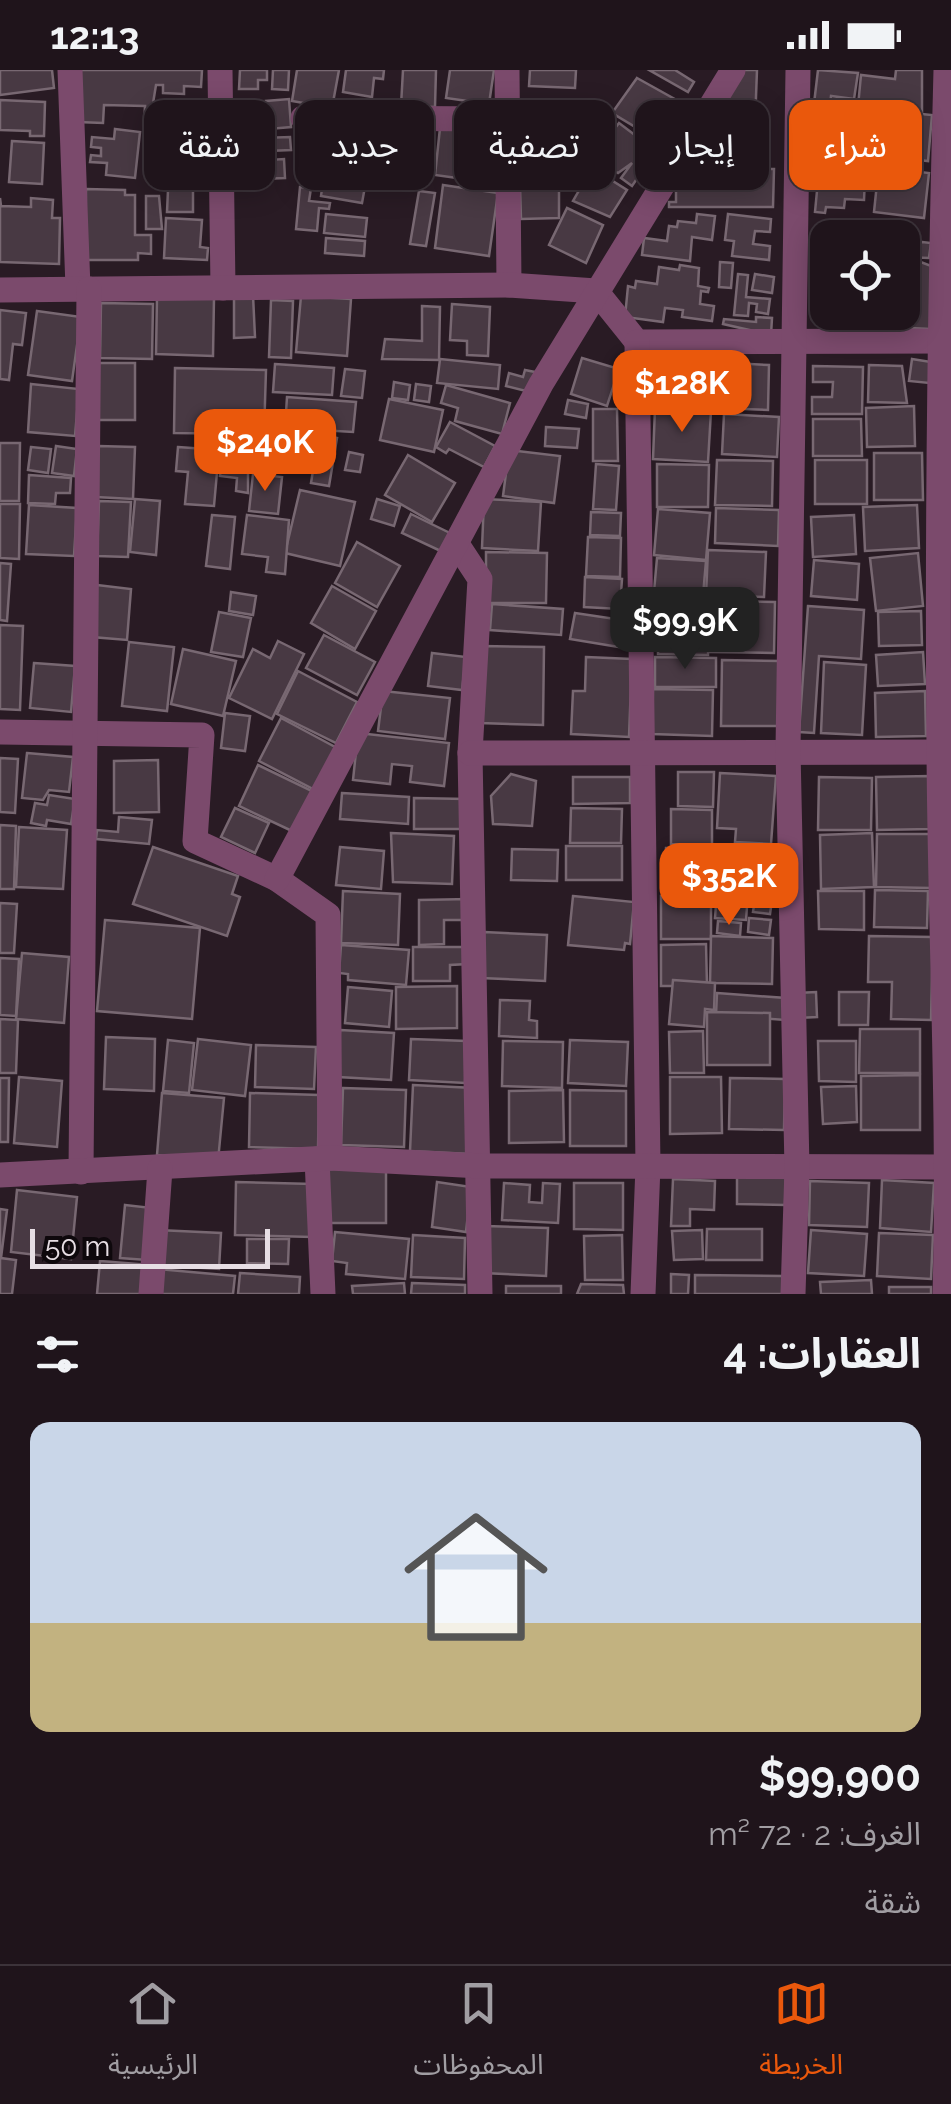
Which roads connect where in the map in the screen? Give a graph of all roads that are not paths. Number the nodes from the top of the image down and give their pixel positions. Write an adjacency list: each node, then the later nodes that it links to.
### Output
1 (70, 70): 10 (street)
2 (220, 70): 11 (street)
3 (508, 70): 7 (street)
4 (733, 70): 13 (street)
5 (798, 70): 16 (street)
6 (946, 70): 14 (street)
7 (508, 100)
8 (508, 190): 9 (street)
9 (509, 285): 11 (street); 13 (street)
10 (83, 288): 11 (street); 12 (street); 19 (street)
11 (223, 288)
12 (0, 290)
13 (596, 291): 15 (street); 17 (street)
14 (945, 341): 16 (street); 22 (street)
15 (637, 342): 16 (street); 23 (street)
16 (790, 344): 20 (street)
17 (457, 544): 21 (street); 24 (street)
18 (0, 732): 19 (street)
19 (82, 733): 24 (street); 31 (street)
20 (788, 750): 22 (street); 23 (street); 28 (street)
21 (470, 752): 23 (street); 26 (street)
22 (945, 752): 29 (street)
23 (640, 754): 27 (street)
24 (277, 879): 25 (street)
25 (324, 1158): 26 (street); 30 (street); 34 (street)
26 (481, 1166): 27 (street); 35 (street)
27 (648, 1166): 28 (street); 36 (street)
28 (797, 1168): 29 (street); 37 (street)
29 (950, 1168): 38 (street)
30 (160, 1169): 31 (street); 33 (street)
31 (81, 1172): 32 (street)
32 (0, 1174)
33 (151, 1294)
34 (322, 1294)
35 (480, 1294)
36 (643, 1294)
37 (793, 1294)
38 (946, 1294)

